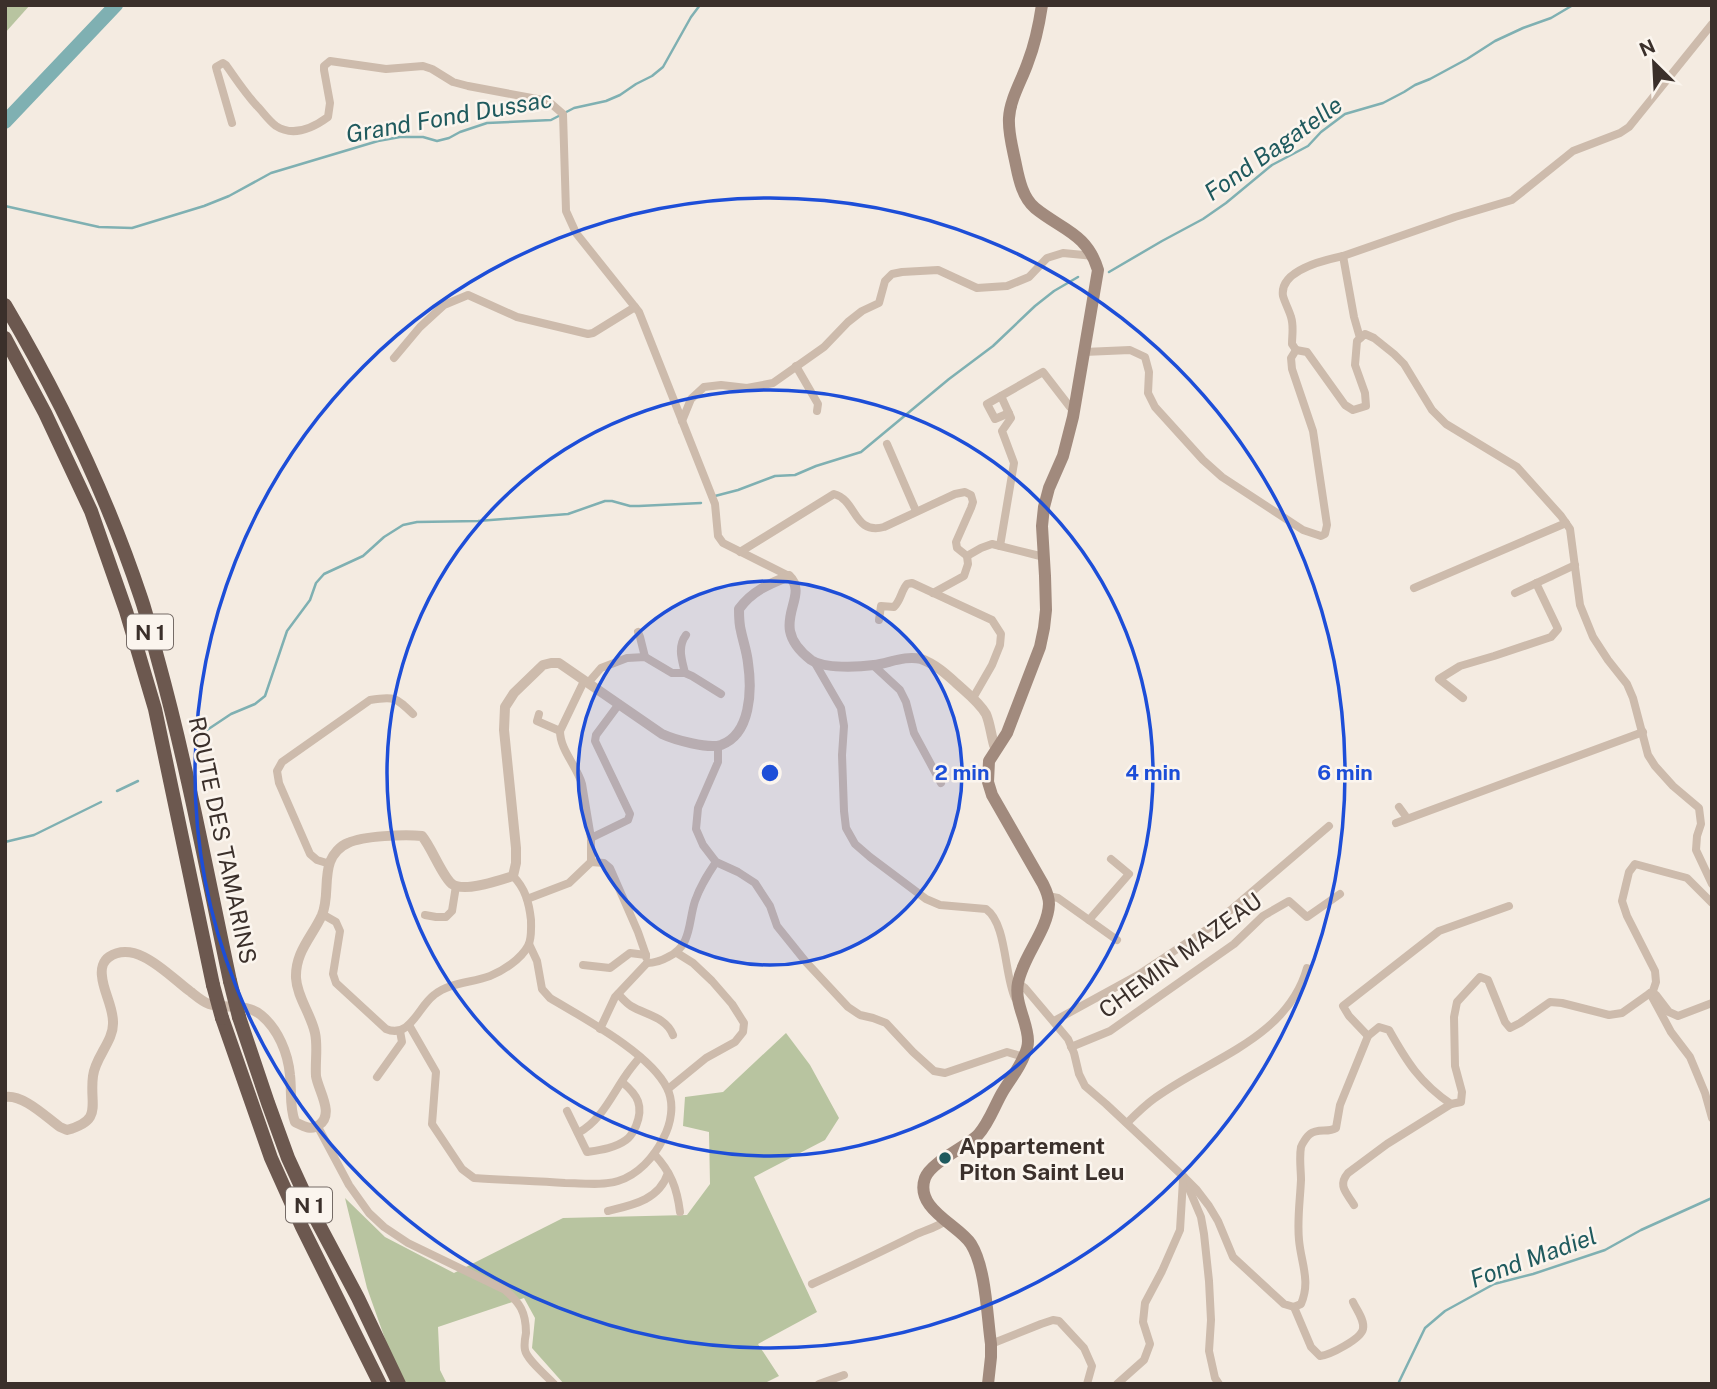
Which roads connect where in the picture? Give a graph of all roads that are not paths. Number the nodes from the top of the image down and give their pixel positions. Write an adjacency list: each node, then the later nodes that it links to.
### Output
1 (1042, 5): 4 (main road)
2 (1712, 24): 5 (street)
3 (232, 122): 7 (street)
4 (1094, 256): 11 (main road); 13 (street)
5 (1343, 256): 9 (street); 10 (street)
6 (5, 305): 83 (highway, ROUTE DES TAMARINS / N 1, bridge)
7 (635, 307): 12 (street); 18 (street)
8 (5, 338): 115 (highway, ROUTE DES TAMARINS / N 1, bridge)
9 (1360, 338): 10 (street); 21 (street)
10 (1296, 350): 11 (street)
11 (1084, 352): 15 (main road)
12 (394, 358)
13 (796, 366): 16 (street); 18 (street)
14 (1001, 396): 15 (street); 17 (street); 17 (street)
15 (1074, 409): 25 (main road)
16 (817, 411)
17 (1009, 413): 22 (street)
18 (682, 421): 23 (street)
19 (887, 444): 20 (street)
20 (916, 511): 23 (street); 24 (street)
21 (1566, 523): 26 (street); 29 (street)
22 (1000, 547): 24 (street); 25 (street)
23 (740, 552): 27 (street)
24 (967, 556): 30 (street)
25 (1044, 557): 49 (main road)
26 (1575, 565): 28 (street); 47 (street)
27 (789, 576): 36 (street); 48 (street)
28 (1536, 583): 31 (street); 42 (street)
29 (1414, 588)
30 (933, 593): 32 (street); 41 (street)
31 (1515, 593)
32 (879, 620)
33 (638, 632): 35 (street)
34 (686, 635): 38 (street)
35 (645, 657): 38 (street); 39 (street)
36 (816, 663): 37 (street); 82 (street)
37 (873, 665): 41 (street); 50 (street)
38 (685, 674): 40 (street)
39 (586, 682): 43 (street); 46 (street); 61 (street)
40 (721, 694)
41 (974, 698): 49 (street)
42 (1463, 698)
43 (619, 704): 48 (street); 55 (street)
44 (413, 714): 59 (street)
45 (539, 714): 46 (street)
46 (560, 731): 55 (street)
47 (1643, 732): 52 (street); 60 (street)
48 (718, 746): 58 (street)
49 (996, 748): 65 (main road)
50 (941, 783)
51 (1399, 807): 52 (street)
52 (1407, 818): 53 (street)
53 (1396, 823)
54 (1329, 826): 84 (street)
55 (591, 838): 57 (street)
56 (1111, 859): 71 (street)
57 (591, 862): 66 (street); 75 (street)
58 (716, 862): 74 (street); 92 (street)
59 (330, 864): 63 (street); 69 (street)
60 (1708, 867): 62 (street)
61 (513, 876): 63 (street); 66 (street)
62 (1712, 884)
63 (456, 886): 70 (street)
64 (1340, 894): 90 (street, CHEMIN MAZEAU)
65 (1048, 896): 71 (street); 78 (main road)
66 (527, 899): 73 (street)
67 (1712, 903): 79 (street)
68 (1509, 906): 89 (street)
69 (322, 914): 87 (street); 101 (street)
70 (425, 915)
71 (1089, 920): 72 (street)
72 (1117, 940)
73 (529, 944): 85 (street); 86 (street)
74 (677, 953): 75 (street); 95 (street)
75 (647, 959): 76 (street); 80 (street)
76 (583, 965)
77 (1307, 968): 100 (street)
78 (1018, 983): 82 (main road); 84 (street)
79 (1652, 992): 81 (street); 97 (street); 99 (street)
80 (618, 994): 86 (street); 88 (street)
81 (1712, 1003)
82 (1021, 1009): 92 (main road)
83 (241, 1013): 96 (street); 101 (street); 116 (highway, ROUTE DES TAMARINS / N 1)
84 (1054, 1021): 90 (street)
85 (409, 1025): 87 (street); 103 (street)
86 (600, 1029): 91 (street)
87 (400, 1031): 93 (street)
88 (673, 1035)
89 (1368, 1036): 97 (street); 112 (street)
90 (1071, 1047): 100 (street)
91 (640, 1057): 94 (street); 95 (street)
92 (1024, 1058): 109 (main road)
93 (377, 1077)
94 (622, 1082): 102 (street); 102 (street)
95 (668, 1089): 103 (street)
96 (5, 1097)
97 (1451, 1104): 106 (street)
98 (567, 1111): 102 (street)
99 (1712, 1118)
100 (1127, 1123): 105 (street)
101 (318, 1127): 117 (street)
102 (578, 1133)
103 (654, 1154): 104 (street)
104 (668, 1172): 107 (street); 108 (street)
105 (1184, 1177): 112 (street); 121 (street); 122 (street)
106 (1354, 1205)
107 (608, 1211)
108 (680, 1212)
109 (945, 1221): 110 (street); 113 (main road)
110 (812, 1284)
111 (1353, 1302): 112 (street)
112 (1294, 1307)
113 (991, 1343): 119 (main road); 120 (street)
114 (844, 1375): 118 (street)
115 (380, 1384)
116 (399, 1384)
117 (554, 1384)
118 (819, 1384)
119 (988, 1384)
120 (1087, 1384)
121 (1117, 1384)
122 (1219, 1384)

